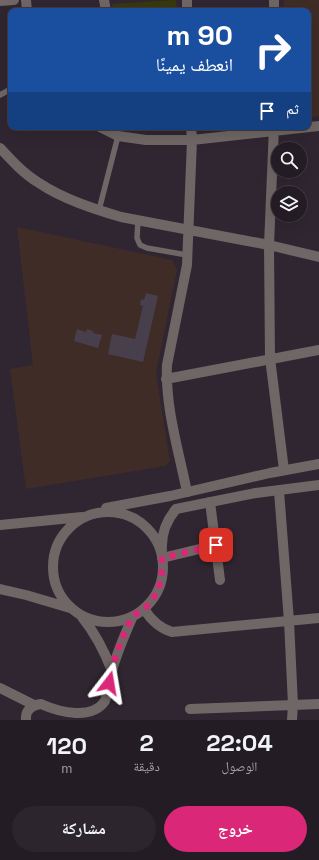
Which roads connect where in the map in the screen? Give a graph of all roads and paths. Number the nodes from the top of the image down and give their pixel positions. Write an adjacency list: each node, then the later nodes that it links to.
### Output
1 (14, 0): 2 (street)
2 (0, 1)
3 (106, 130): 7 (street)
4 (192, 130): 8 (street)
5 (267, 130): 8 (street)
6 (274, 130): 13 (street)
7 (118, 136): 8 (street); 10 (lane)
8 (192, 140): 12 (street)
9 (0, 148): 10 (street)
10 (99, 210): 11 (street)
11 (138, 220): 12 (street); 14 (lane)
12 (189, 229): 13 (street); 14 (street)
13 (269, 245): 15 (street); 17 (street)
14 (187, 254): 18 (street)
15 (319, 257)
16 (319, 350): 17 (street)
17 (270, 358): 18 (street); 20 (street)
18 (166, 378): 23 (street)
19 (319, 464): 20 (street)
20 (284, 470): 23 (street)
21 (319, 485): 22 (street)
22 (279, 491): 24 (street); 36 (street)
23 (187, 492): 25 (street)
24 (210, 502): 27 (street); 28 (street)
25 (86, 516): 26 (street); 28 (street); 31 (street)
26 (0, 526)
27 (216, 545): 28 (street); 29 (street)
28 (162, 558): 32 (street)
29 (220, 580)
30 (0, 589): 31 (street)
31 (70, 608): 33 (street)
32 (144, 609): 34 (street); 36 (street)
33 (81, 616): 34 (street); 37 (street)
34 (133, 616): 37 (street)
35 (319, 618): 36 (street)
36 (289, 621): 40 (street)
37 (112, 670): 41 (street)
38 (0, 688): 41 (street)
39 (319, 704): 40 (street)
40 (293, 705): 42 (street); 44 (street)
41 (34, 706): 43 (street)
42 (190, 709)
43 (26, 720)
44 (292, 720)

